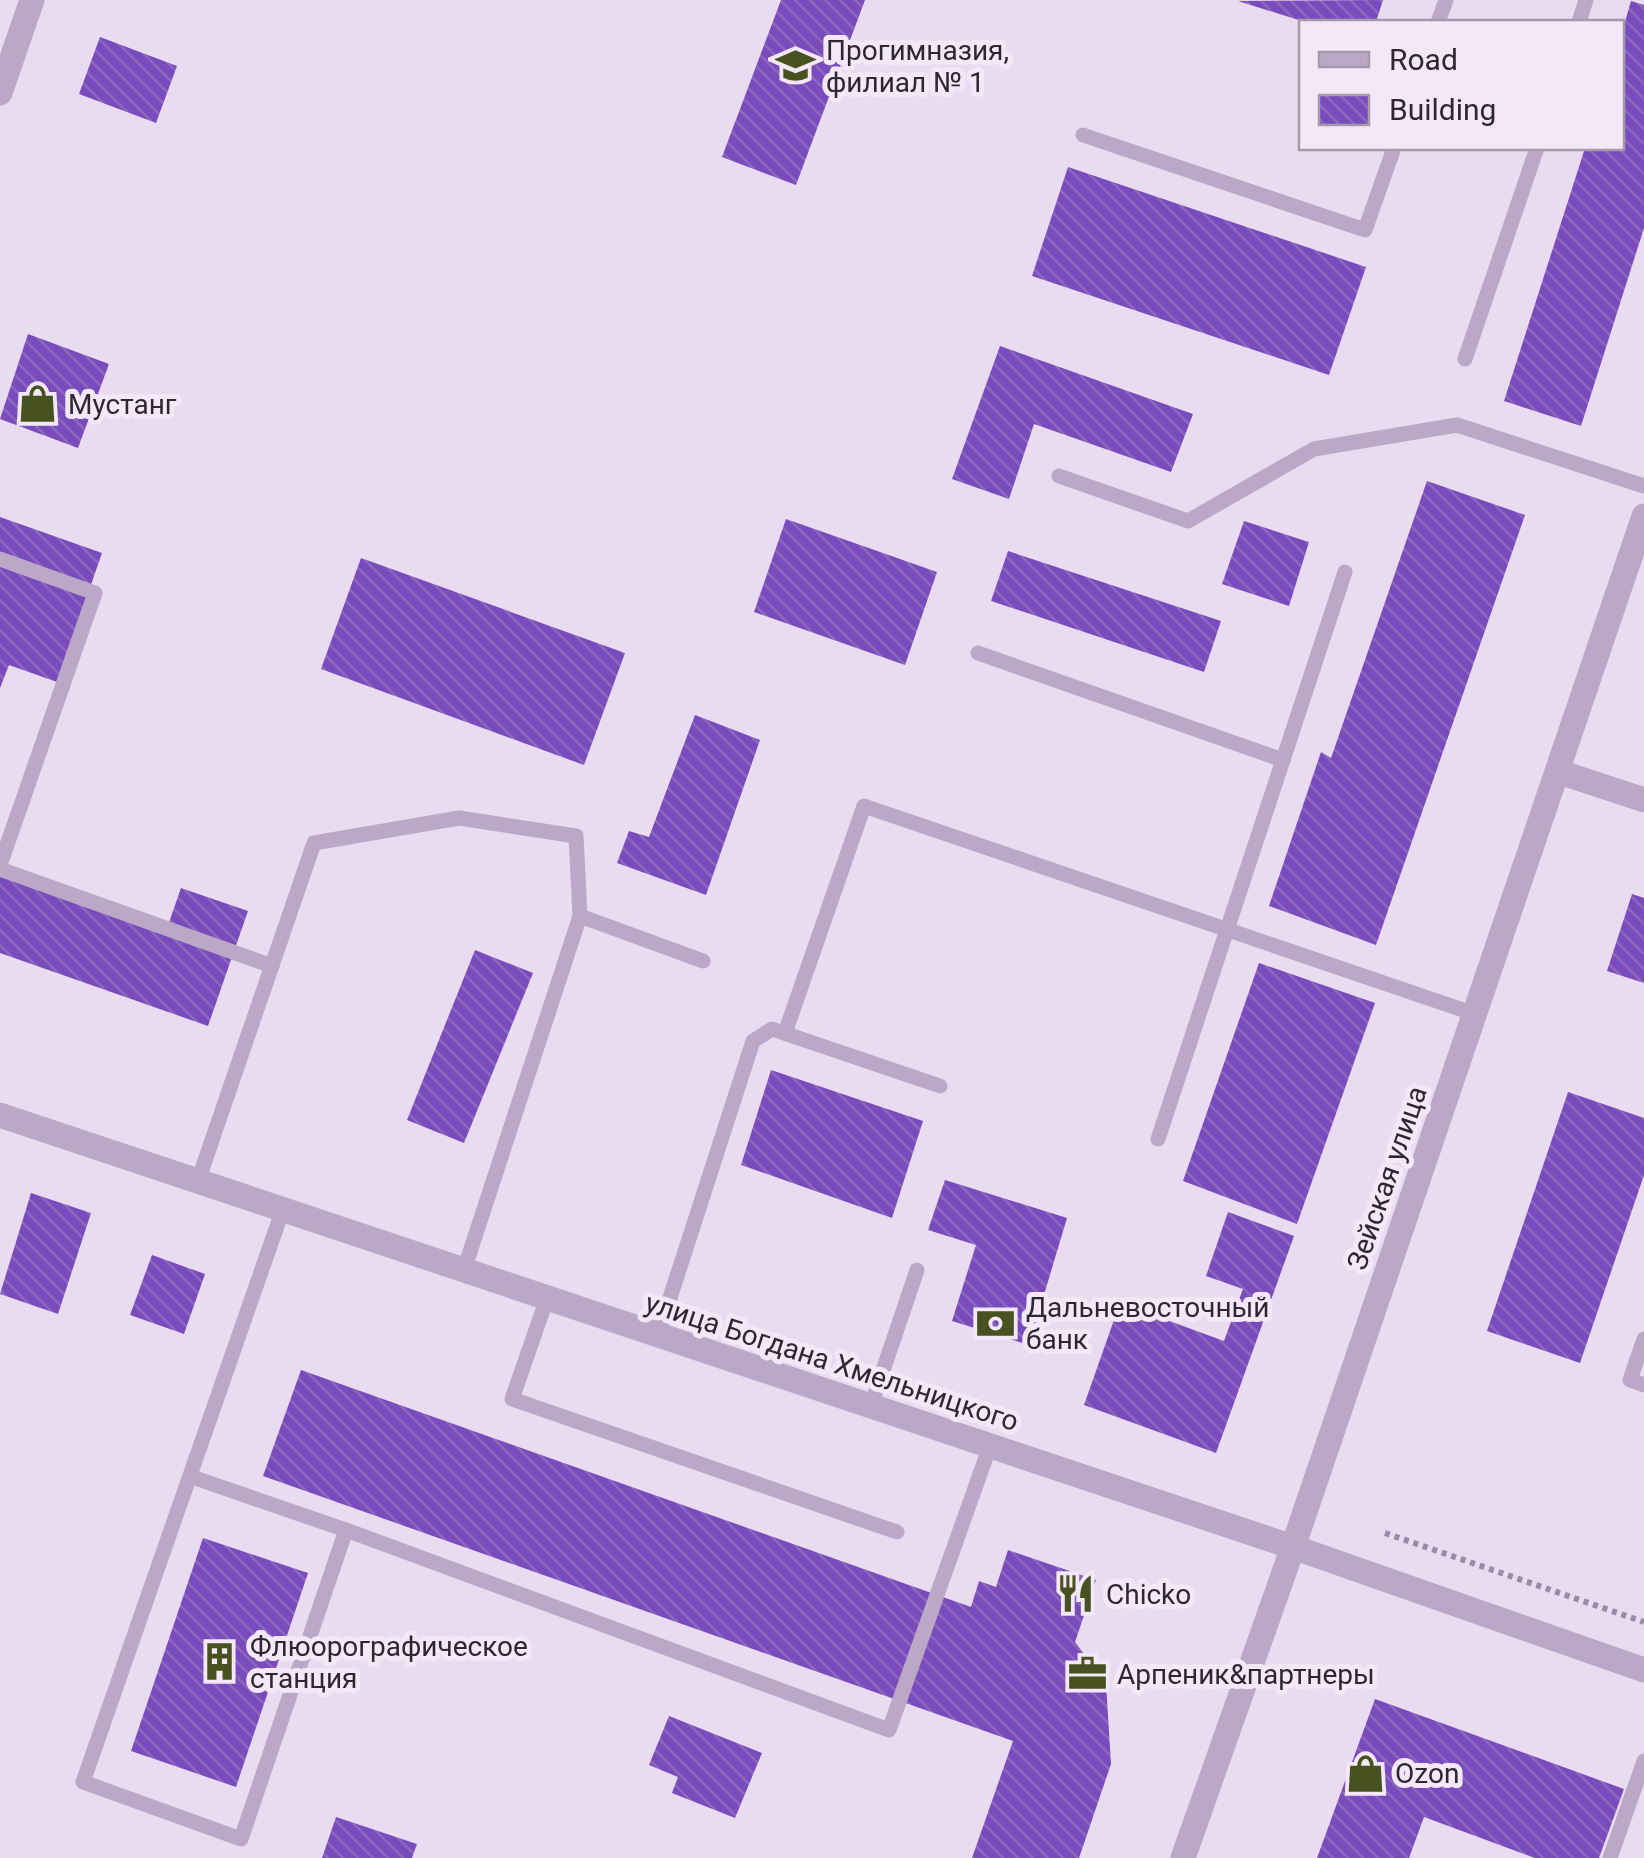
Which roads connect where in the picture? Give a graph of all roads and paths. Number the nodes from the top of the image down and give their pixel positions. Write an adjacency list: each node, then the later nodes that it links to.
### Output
1 (32, 0): 2 (street)
2 (0, 92)
3 (1082, 135): 4 (lane)
4 (1393, 150)
5 (1535, 150): 6 (lane)
6 (1465, 359)
7 (1059, 476): 8 (lane)
8 (1644, 486)
9 (1644, 516): 14 (street, Зейская улица)
10 (0, 559): 16 (lane)
11 (1345, 572): 13 (lane)
12 (978, 653): 13 (lane)
13 (1283, 760): 18 (lane)
14 (1559, 772): 15 (street); 21 (street, Зейская улица)
15 (1644, 800)
16 (0, 867): 20 (lane)
17 (580, 916): 19 (lane); 20 (lane); 28 (lane)
18 (1228, 930): 21 (lane); 22 (lane); 25 (lane)
19 (703, 961)
20 (272, 966): 26 (lane)
21 (1475, 1014): 40 (street, Зейская улица)
22 (785, 1033): 23 (lane); 31 (lane)
23 (940, 1086)
24 (0, 1115): 26 (street, улица Богдана Хмельницкого)
25 (1158, 1140)
26 (198, 1181): 27 (street, улица Богдана Хмельницкого)
27 (283, 1209): 28 (street, улица Богдана Хмельницкого); 37 (lane)
28 (464, 1270): 30 (street, улица Богдана Хмельницкого)
29 (917, 1270): 34 (lane)
30 (547, 1298): 31 (street, улица Богдана Хмельницкого); 38 (lane)
31 (658, 1335): 34 (street, улица Богдана Хмельницкого)
32 (1644, 1338): 33 (lane)
33 (1644, 1385)
34 (871, 1406): 35 (street, улица Богдана Хмельницкого)
35 (990, 1446): 37 (lane); 40 (street, улица Богдана Хмельницкого)
36 (192, 1477): 37 (lane)
37 (346, 1530)
38 (897, 1532)
39 (1385, 1534): 41 (path)
40 (1293, 1548): 42 (street, улица Богдана Хмельницкого); 44 (street, Зейская улица)
41 (1644, 1622)
42 (1644, 1670)
43 (1644, 1761): 45 (lane)
44 (1182, 1858)
45 (1610, 1858)

